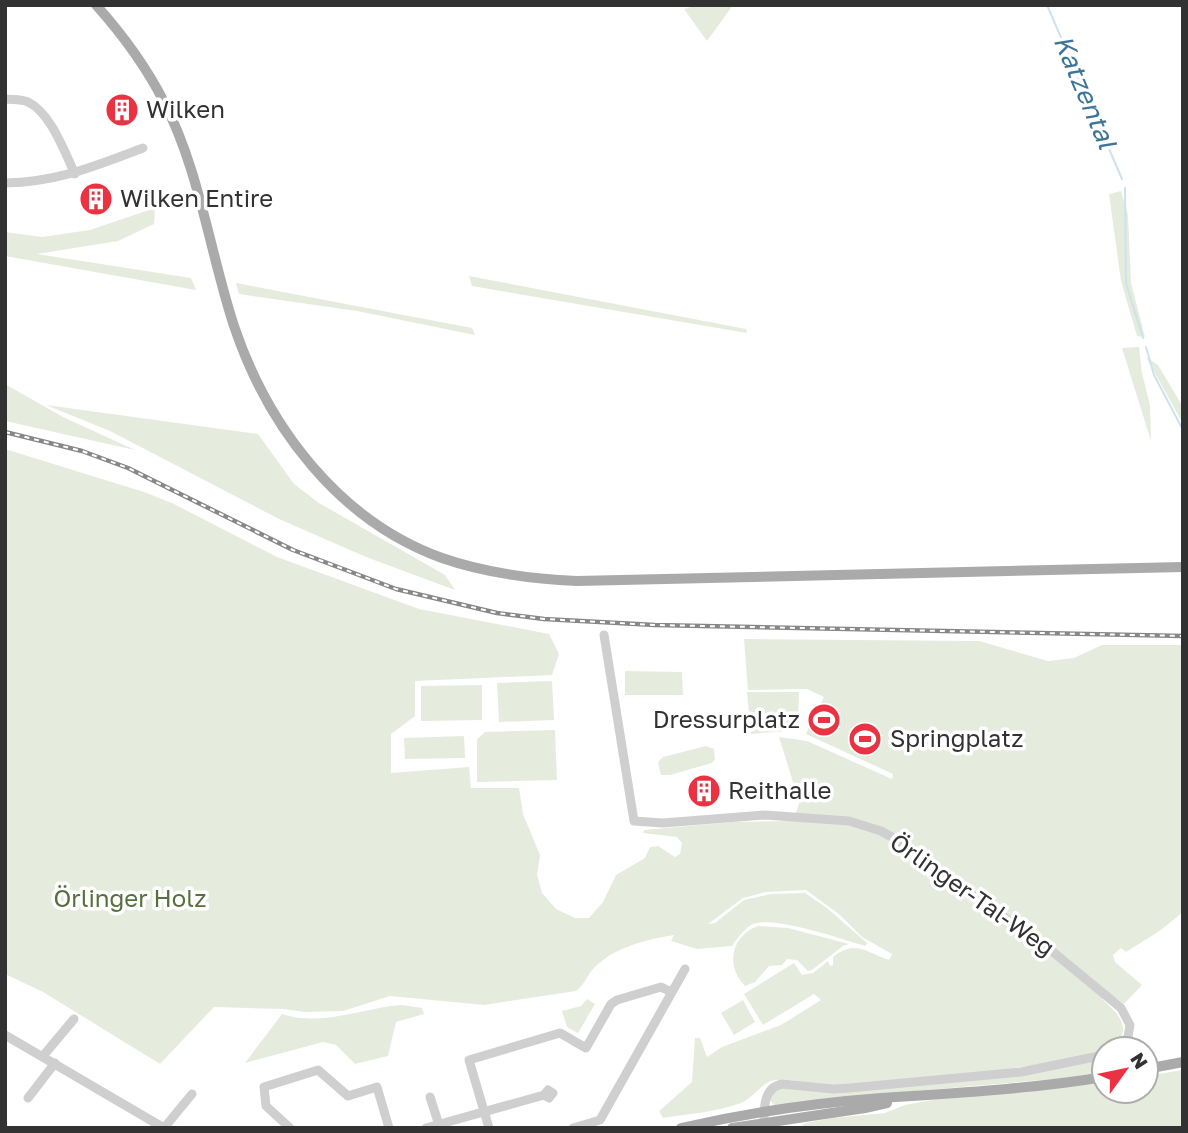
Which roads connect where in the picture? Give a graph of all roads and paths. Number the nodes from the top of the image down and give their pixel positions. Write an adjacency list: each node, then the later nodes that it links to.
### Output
1 (96, 5): 6 (main road)
2 (5, 99): 4 (street)
3 (143, 148): 4 (street)
4 (75, 174): 5 (street)
5 (5, 183)
6 (1183, 567)
7 (604, 635): 12 (street, Örlinger-Tal-Weg)
8 (685, 969): 9 (street)
9 (671, 992): 22 (street); 24 (street)
10 (74, 1019): 13 (street)
11 (5, 1035): 13 (street)
12 (1128, 1035)
13 (43, 1056): 15 (street)
14 (1090, 1059): 23 (street)
15 (55, 1063): 19 (street); 26 (street)
16 (1090, 1078): 21 (main road)
17 (192, 1094): 26 (street)
18 (544, 1095): 22 (street)
19 (28, 1097)
20 (430, 1097): 25 (street)
21 (903, 1098): 23 (main road); 23 (main road)
22 (484, 1111): 25 (street); 30 (street)
23 (773, 1123): 32 (main road); 33 (main road)
24 (602, 1124): 31 (street)
25 (439, 1126): 29 (street)
26 (164, 1128)
27 (290, 1128): 28 (street)
28 (389, 1128)
29 (426, 1128)
30 (489, 1128)
31 (573, 1128)
32 (681, 1128)
33 (733, 1128)

